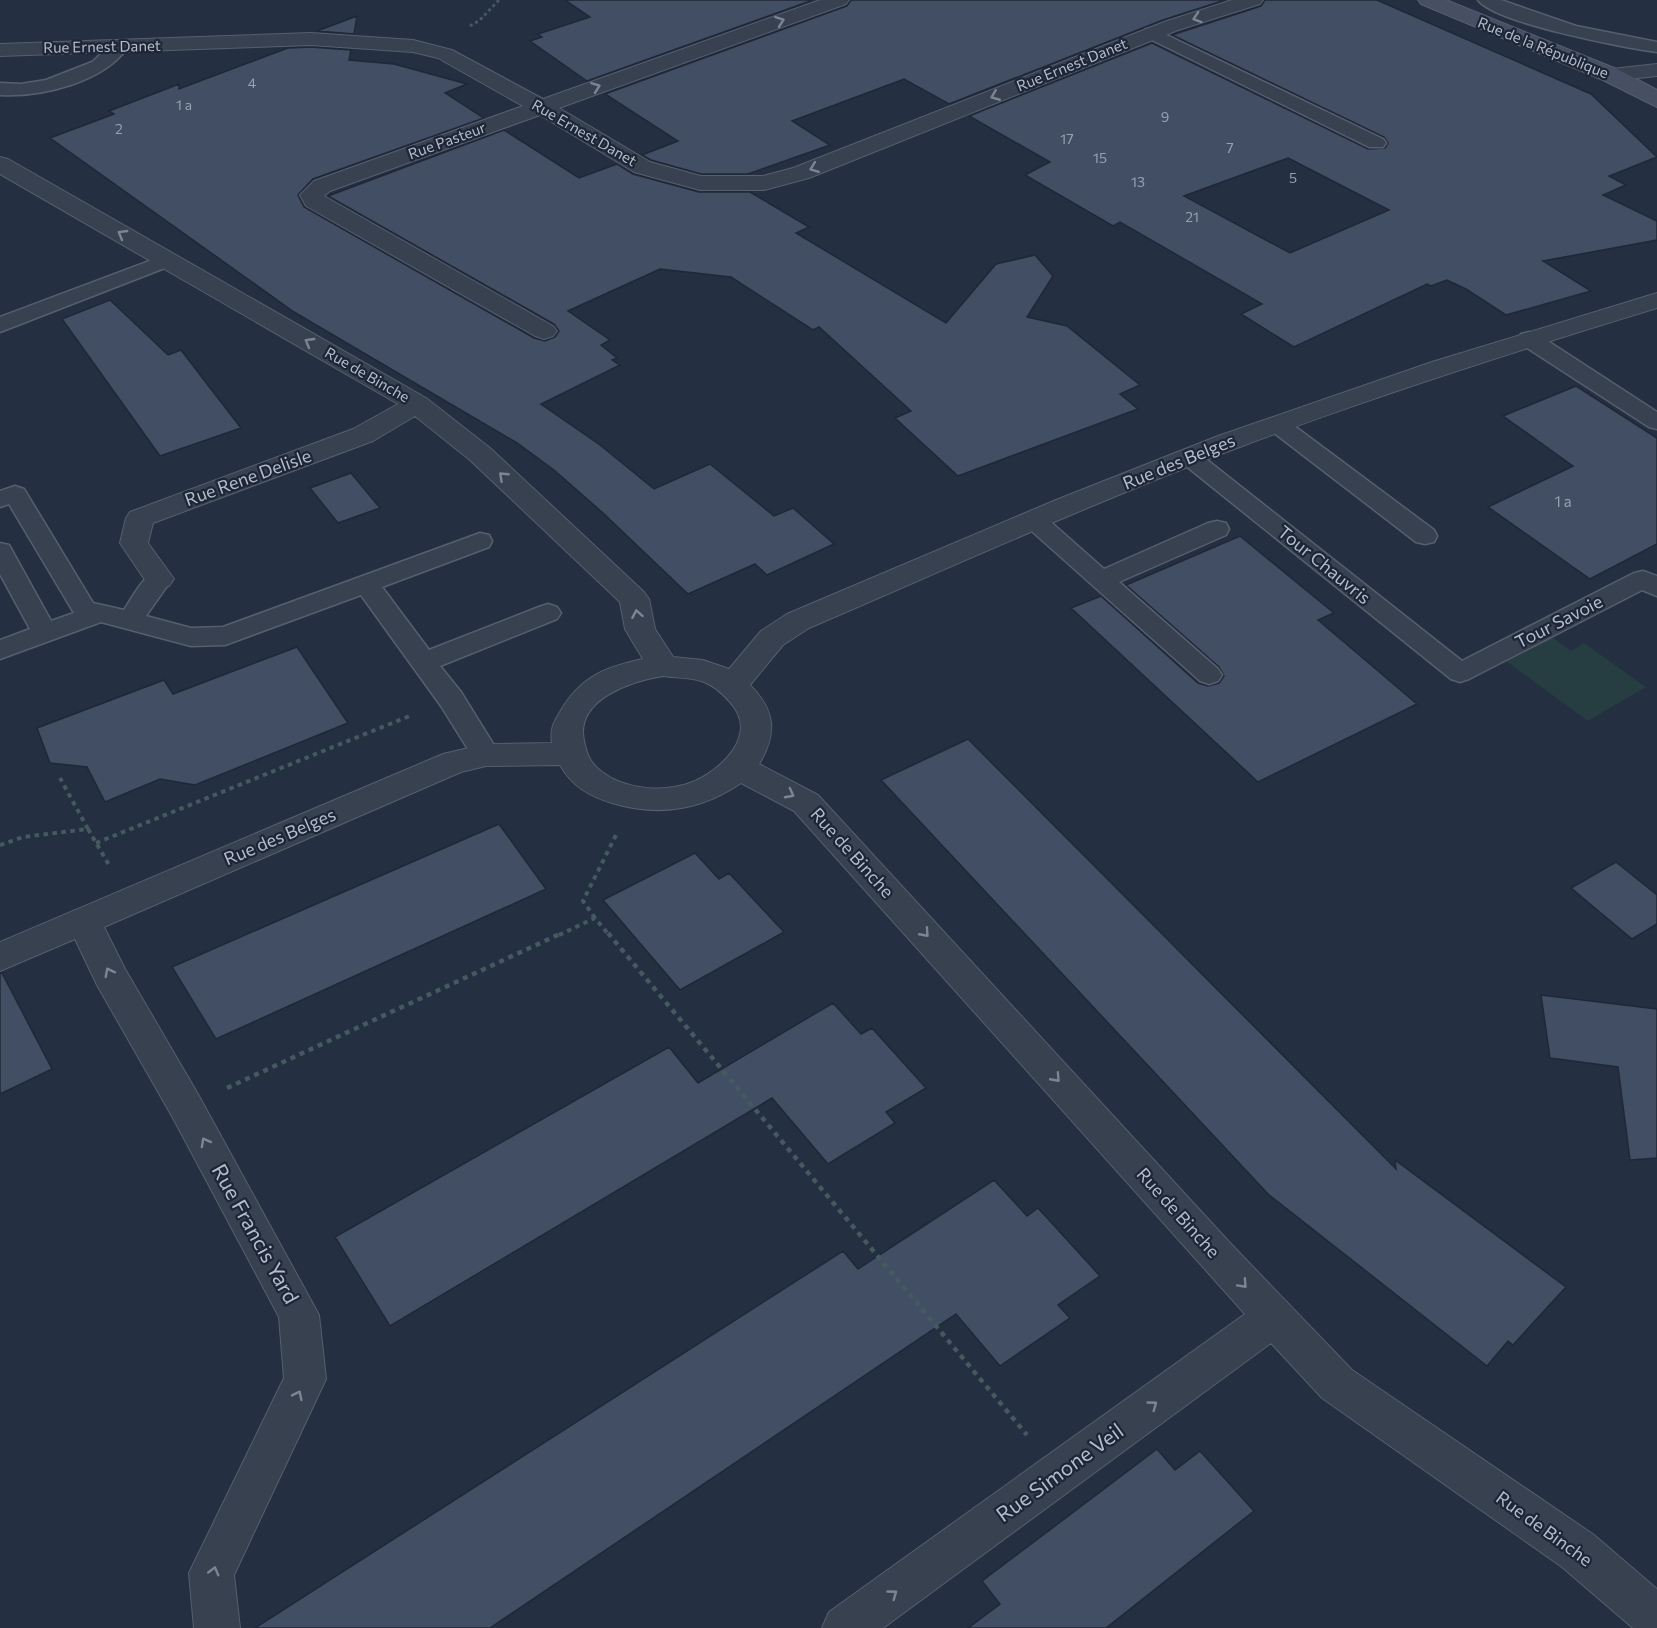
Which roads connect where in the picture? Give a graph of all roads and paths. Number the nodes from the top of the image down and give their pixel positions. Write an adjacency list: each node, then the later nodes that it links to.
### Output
1 (839, 0): 13 (street, Rue Pasteur, one-way to 1)
2 (1253, 0): 5 (street, Rue Ernest Danet, one-way to 5)
3 (1428, 0): 10 (street, Rue de la République)
4 (1487, 0): 7 (lane)
5 (1152, 33): 13 (street, Rue Ernest Danet, one-way to 13); 14 (lane)
6 (119, 47): 8 (street, Rue Ernest Danet); 11 (lane); 13 (street, Rue Ernest Danet)
7 (1657, 47)
8 (0, 50)
9 (1657, 70): 10 (street)
10 (1611, 75): 12 (street, Rue de la République)
11 (0, 89)
12 (1657, 100)
13 (541, 106): 19 (street, Rue Pasteur)
14 (1376, 143)
15 (0, 164): 16 (street, Rue de Binche, one-way to 15)
16 (168, 260): 18 (lane); 21 (street, Rue de Binche, one-way to 16)
17 (1657, 300): 20 (street, Rue des Belges)
18 (0, 325)
19 (544, 331)
20 (1529, 339): 22 (lane); 23 (street, Rue des Belges)
21 (417, 404): 31 (street, Rue Rene Delisle); 41 (street, Rue de Binche, one-way to 21)
22 (1657, 422)
23 (1277, 424): 24 (street, Rue des Belges); 28 (lane)
24 (1189, 457): 26 (street, Rue des Belges); 42 (lane, Tour Chauvris)
25 (0, 499): 35 (lane)
26 (1035, 521): 32 (lane); 44 (street, Rue des Belges)
27 (1217, 529): 32 (lane)
28 (1425, 536)
29 (480, 541): 33 (lane)
30 (0, 551): 38 (lane)
31 (159, 579): 37 (lane)
32 (1101, 580): 43 (lane)
33 (366, 584): 37 (lane); 40 (lane)
34 (1657, 588): 42 (lane, Tour Savoie)
35 (99, 613): 37 (lane); 38 (lane)
36 (548, 613): 40 (lane)
37 (130, 620)
38 (45, 633): 39 (lane)
39 (0, 650)
40 (424, 662): 45 (lane)
41 (663, 666): 44 (street); 46 (street)
42 (1460, 674)
43 (1209, 675)
44 (733, 685): 48 (street)
45 (451, 699): 47 (lane); 51 (path)
46 (569, 754): 47 (street, Rue des Belges); 48 (street)
47 (486, 755): 54 (street, Rue des Belges)
48 (738, 767): 57 (street, Rue de Binche, one-way to 57)
49 (60, 778): 52 (path)
50 (620, 827): 53 (path)
51 (96, 843)
52 (0, 845)
53 (595, 918): 56 (path); 58 (path)
54 (84, 921): 55 (street, Rue des Belges); 56 (street, Rue Francis Yard, one-way to 54)
55 (0, 957)
56 (186, 1107): 60 (street, Rue Francis Yard, one-way to 56)
57 (1274, 1317): 58 (street, Rue Simone Veil, one-way to 57); 59 (street, Rue de Binche)
58 (1059, 1473): 61 (street, Rue Simone Veil, one-way to 58)
59 (1657, 1619)
60 (217, 1628)
61 (845, 1628)

